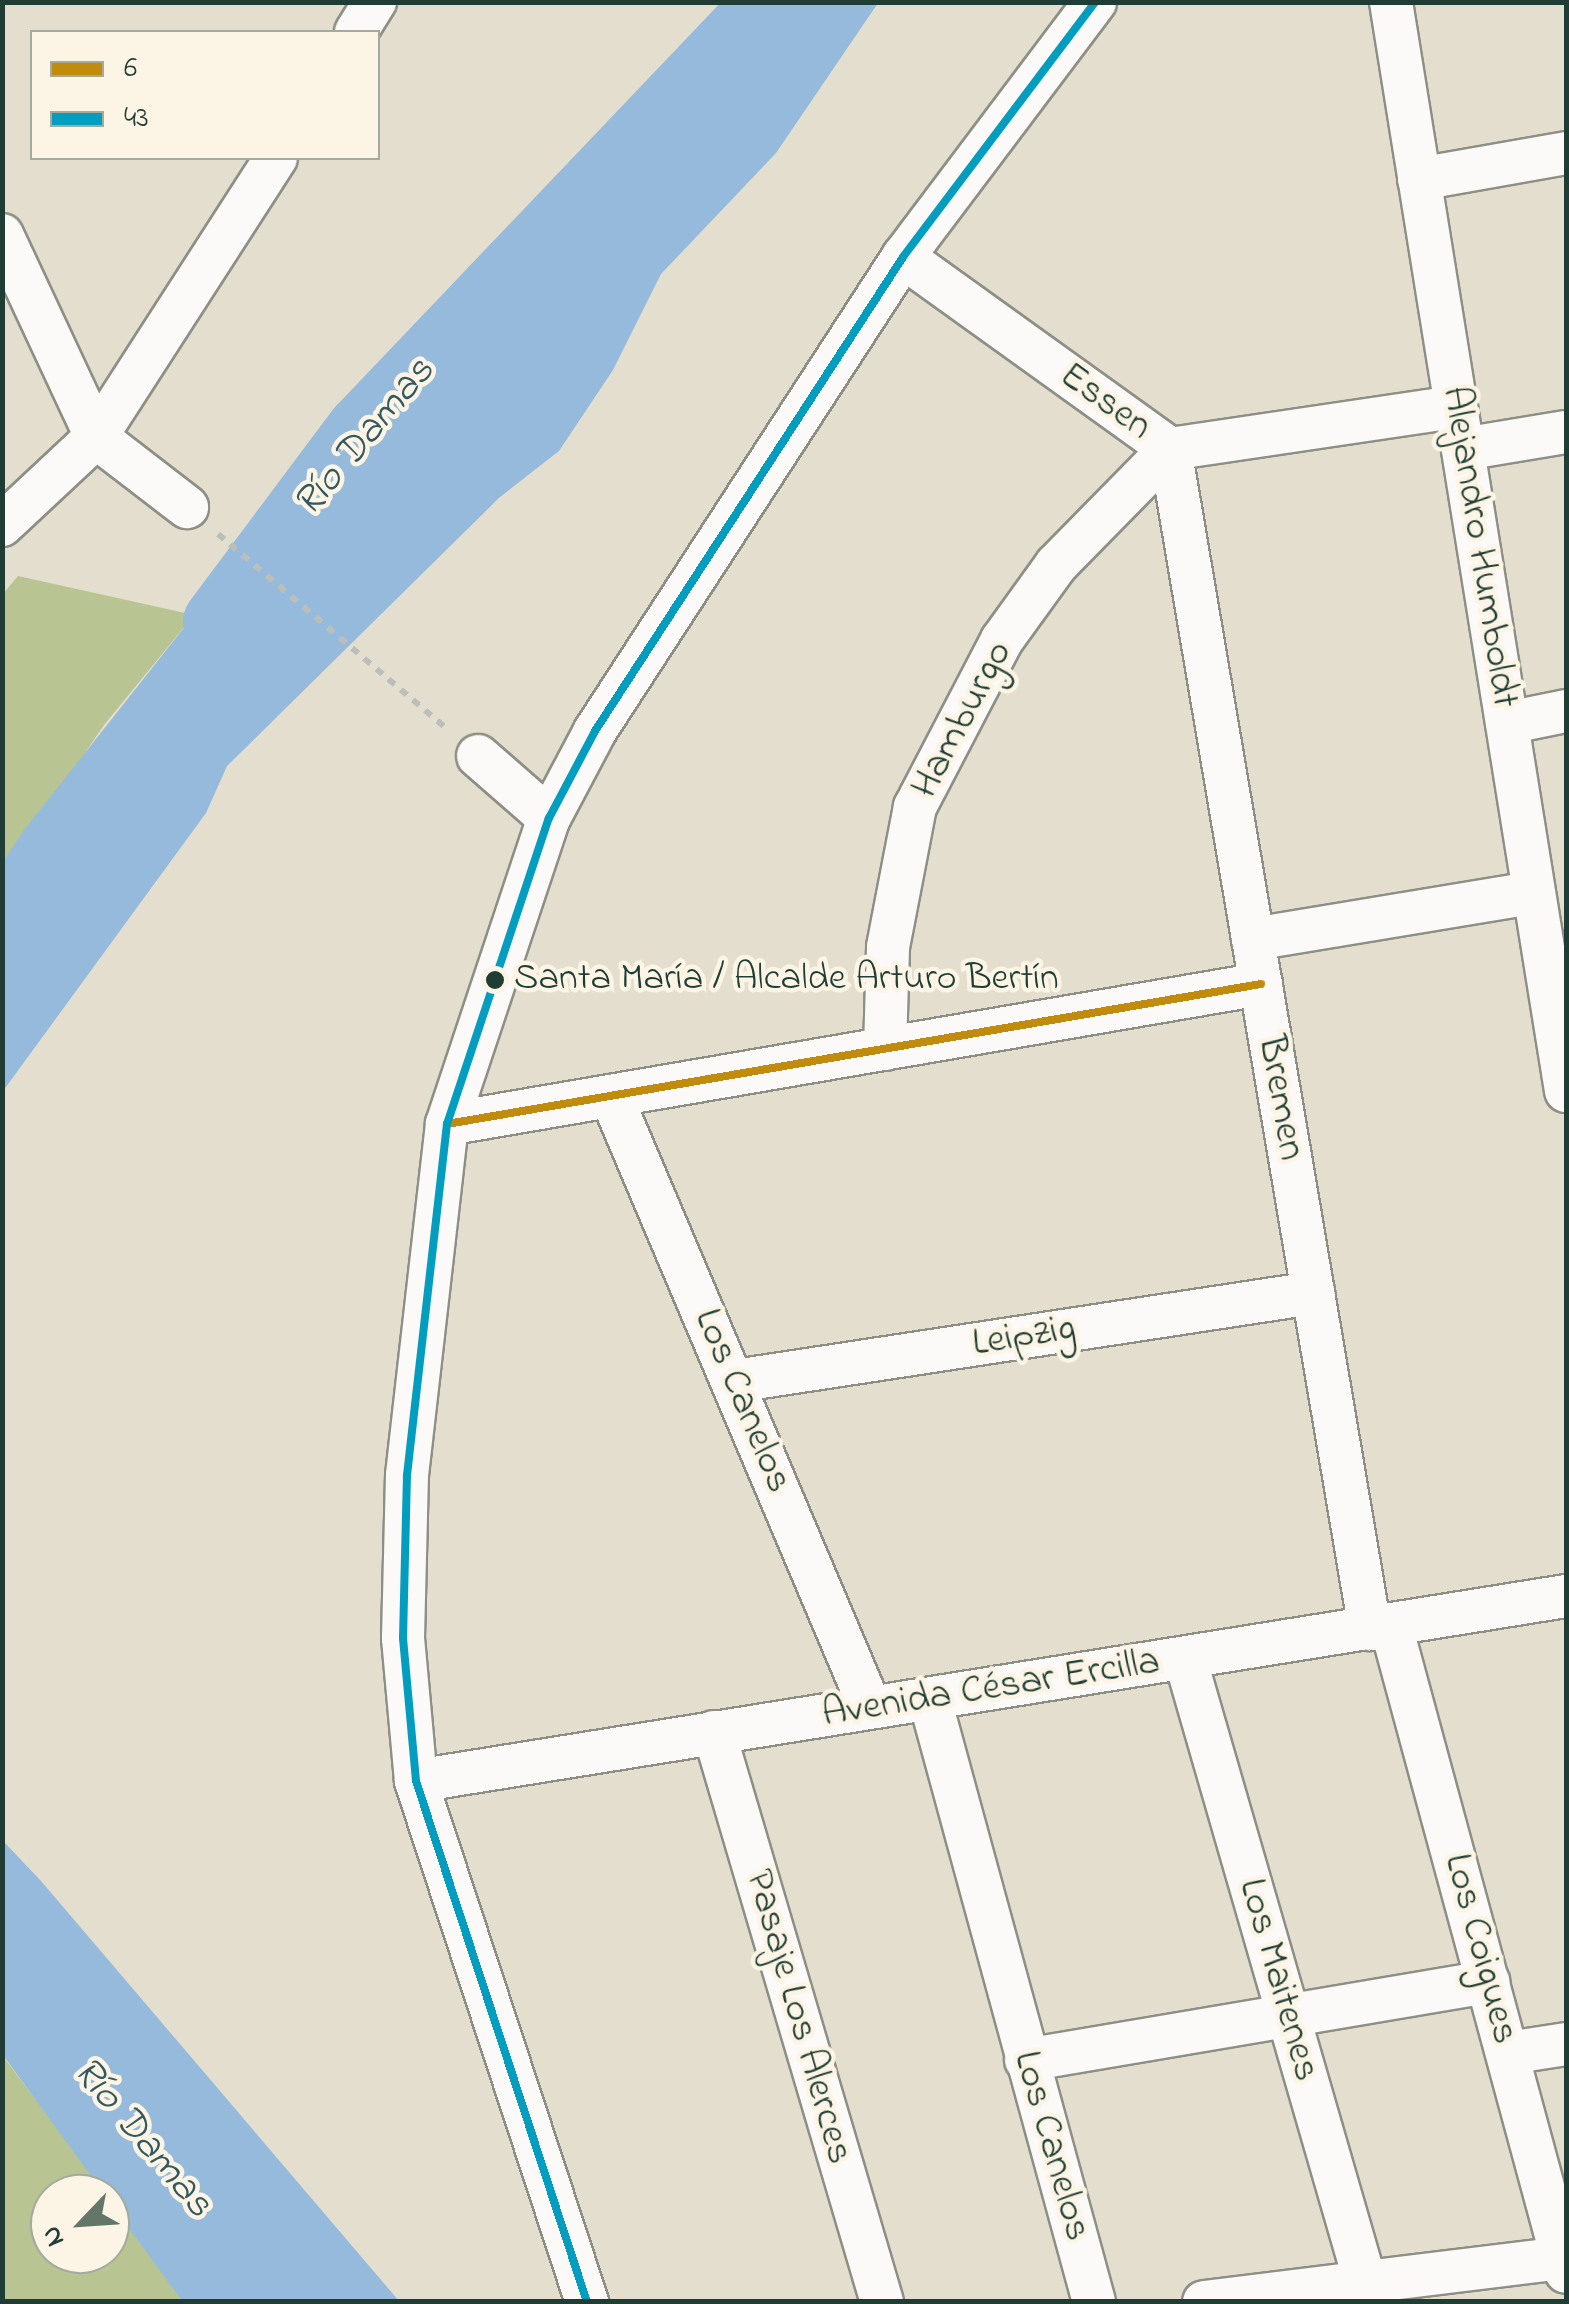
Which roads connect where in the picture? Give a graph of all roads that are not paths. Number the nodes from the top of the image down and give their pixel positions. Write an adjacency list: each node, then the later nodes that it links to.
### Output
1 (375, 2): 4 (street)
2 (1094, 2): 9 (street)
3 (1391, 2): 7 (street, Alejandro Humboldt)
4 (357, 30)
5 (1566, 153): 7 (street)
6 (275, 160): 12 (street)
7 (1419, 179): 10 (street, Alejandro Humboldt)
8 (2, 235): 12 (street)
9 (903, 256): 13 (street, Essen); 20 (street)
10 (1456, 407): 13 (street, Essen); 14 (street, Alejandro Humboldt)
11 (1566, 432): 14 (street)
12 (96, 438): 15 (street); 16 (street)
13 (1170, 449): 22 (street, Bremen); 25 (street, Hamburgo)
14 (1463, 449): 18 (street, Alejandro Humboldt)
15 (186, 507)
16 (2, 526)
17 (1566, 711): 18 (street)
18 (1507, 723): 21 (street, Alejandro Humboldt)
19 (478, 756): 20 (street)
20 (549, 818): 28 (street)
21 (1530, 892): 22 (street); 24 (street, Alejandro Humboldt)
22 (1253, 939): 23 (street, Bremen)
23 (1260, 984): 25 (street); 29 (street, Bremen)
24 (1558, 986): 26 (street, Alejandro Humboldt)
25 (885, 1048): 27 (street)
26 (1566, 1090)
27 (610, 1096): 28 (street); 30 (street, Los Canelos)
28 (447, 1124): 37 (street)
29 (1313, 1293): 30 (street, Leipzig); 32 (street, Bremen)
30 (735, 1381): 35 (street, Los Canelos)
31 (1566, 1596): 32 (street, Avenida César Ercilla)
32 (1380, 1628): 33 (street, Avenida César Ercilla); 38 (street, Los Coigues)
33 (1185, 1658): 34 (street, Avenida César Ercilla); 39 (street, Los Maitenes)
34 (930, 1700): 35 (street, Avenida César Ercilla); 42 (street, Los Canelos)
35 (870, 1707): 36 (street, Avenida César Ercilla)
36 (714, 1732): 37 (street, Avenida César Ercilla); 46 (street, Pasaje Los Alerces)
37 (416, 1781): 45 (street)
38 (1488, 1982): 39 (street); 41 (street, Los Coigues)
39 (1288, 2014): 42 (street); 44 (street, Los Maitenes)
40 (1566, 2044): 41 (street)
41 (1508, 2053): 43 (street, Los Coigues)
42 (1026, 2060): 47 (street, Los Canelos)
43 (1564, 2265): 44 (street)
44 (1368, 2291): 48 (street)
45 (587, 2302)
46 (882, 2302)
47 (1094, 2302)
48 (1204, 2302)

